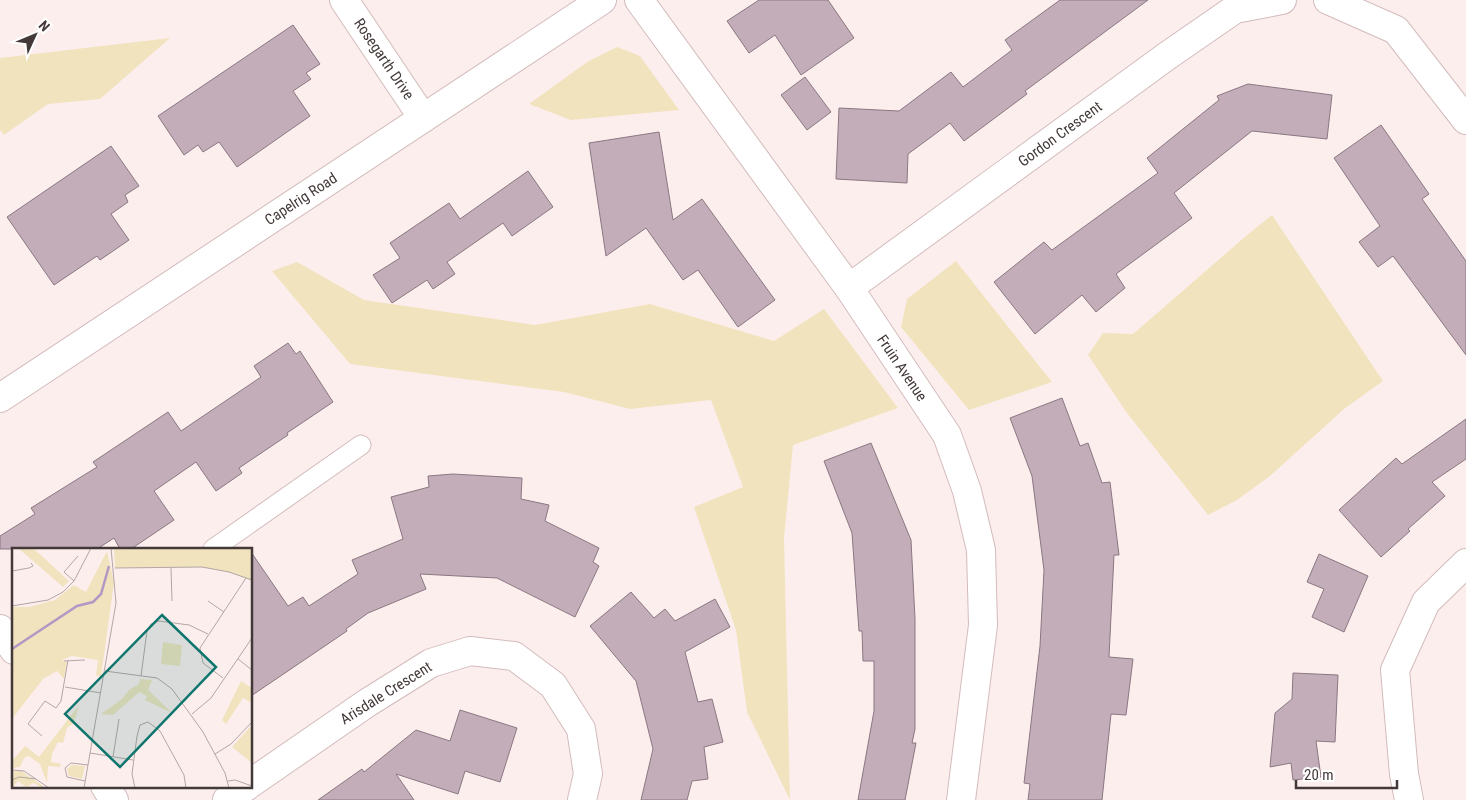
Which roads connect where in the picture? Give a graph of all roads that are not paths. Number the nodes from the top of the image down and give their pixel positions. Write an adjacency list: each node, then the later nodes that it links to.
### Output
1 (344, 0): 6 (street, Rosegarth Drive)
2 (602, 0): 6 (street, Capelrig Road)
3 (640, 0): 8 (street, Fruin Avenue)
4 (1282, 0): 8 (street, Gordon Crescent)
5 (1328, 0): 7 (street)
6 (423, 118): 9 (street, Capelrig Road)
7 (1466, 120)
8 (849, 288): 21 (street, Fruin Avenue)
9 (0, 398)
10 (361, 444): 11 (lane)
11 (214, 548)
12 (1466, 563): 22 (street)
13 (0, 629): 14 (street)
14 (12, 647)
15 (252, 782): 20 (street, Arisdale Crescent)
16 (105, 788): 18 (street)
17 (244, 788): 19 (street)
18 (114, 800)
19 (227, 800)
20 (582, 800)
21 (961, 800)
22 (1409, 800)

